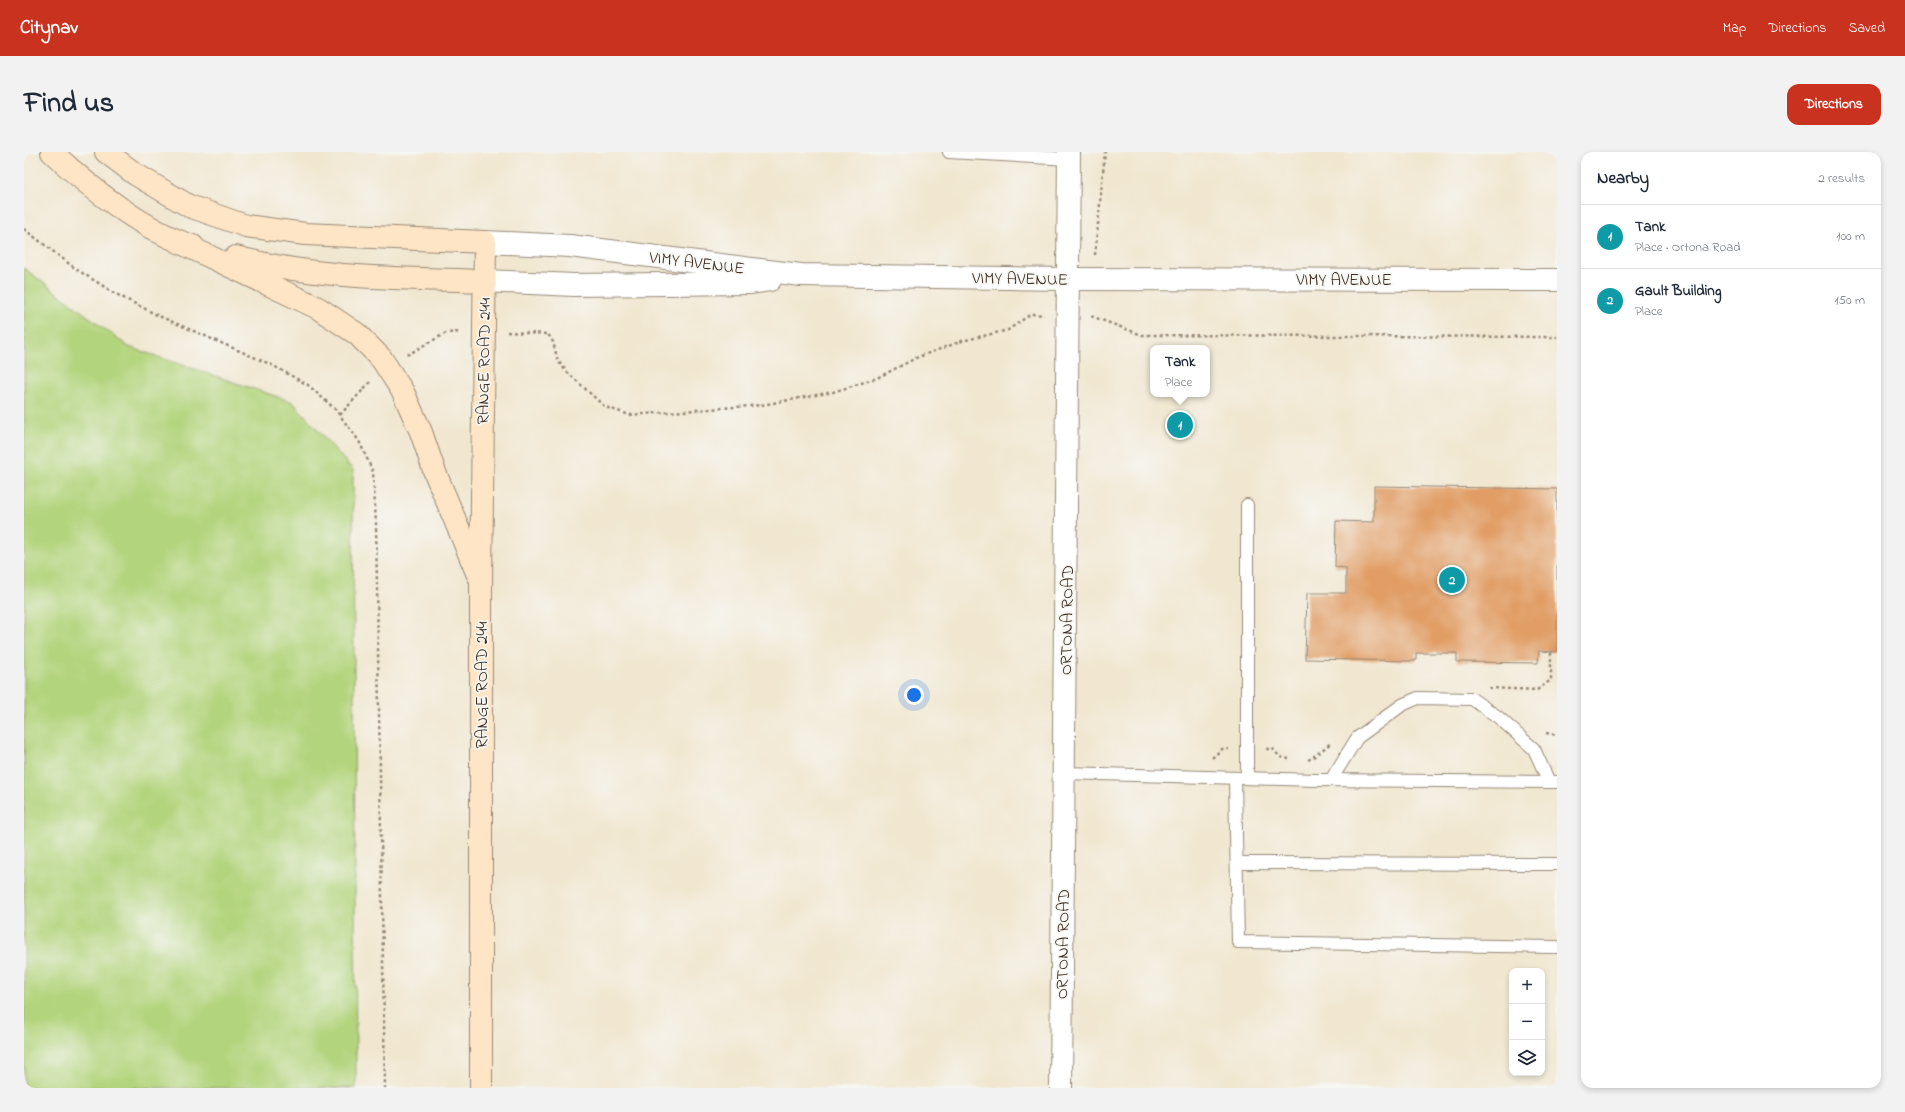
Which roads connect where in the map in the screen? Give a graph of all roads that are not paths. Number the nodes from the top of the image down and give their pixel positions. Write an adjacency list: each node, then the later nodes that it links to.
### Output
1 (52, 152): 5 (street, RANGE ROAD 244)
2 (106, 152): 6 (street)
3 (949, 152): 4 (lane)
4 (1069, 155): 8 (street, ORTONA ROAD)
5 (179, 242): 10 (street, RANGE ROAD 244); 12 (street)
6 (485, 242): 7 (street, VIMY AVENUE); 10 (street, RANGE ROAD 244)
7 (801, 275): 8 (street, VIMY AVENUE); 10 (street)
8 (1068, 278): 9 (street, VIMY AVENUE); 13 (street, ORTONA ROAD)
9 (1557, 280)
10 (484, 281): 12 (street, RANGE ROAD 244)
11 (1247, 505): 14 (lane)
12 (481, 584): 20 (street, RANGE ROAD 244)
13 (1064, 773): 14 (lane); 21 (street, ORTONA ROAD)
14 (1241, 778): 15 (lane); 17 (lane)
15 (1331, 780): 16 (lane); 16 (lane)
16 (1553, 782)
17 (1237, 863): 18 (lane); 19 (lane)
18 (1557, 864)
19 (1557, 947)
20 (481, 1088)
21 (1061, 1088)

